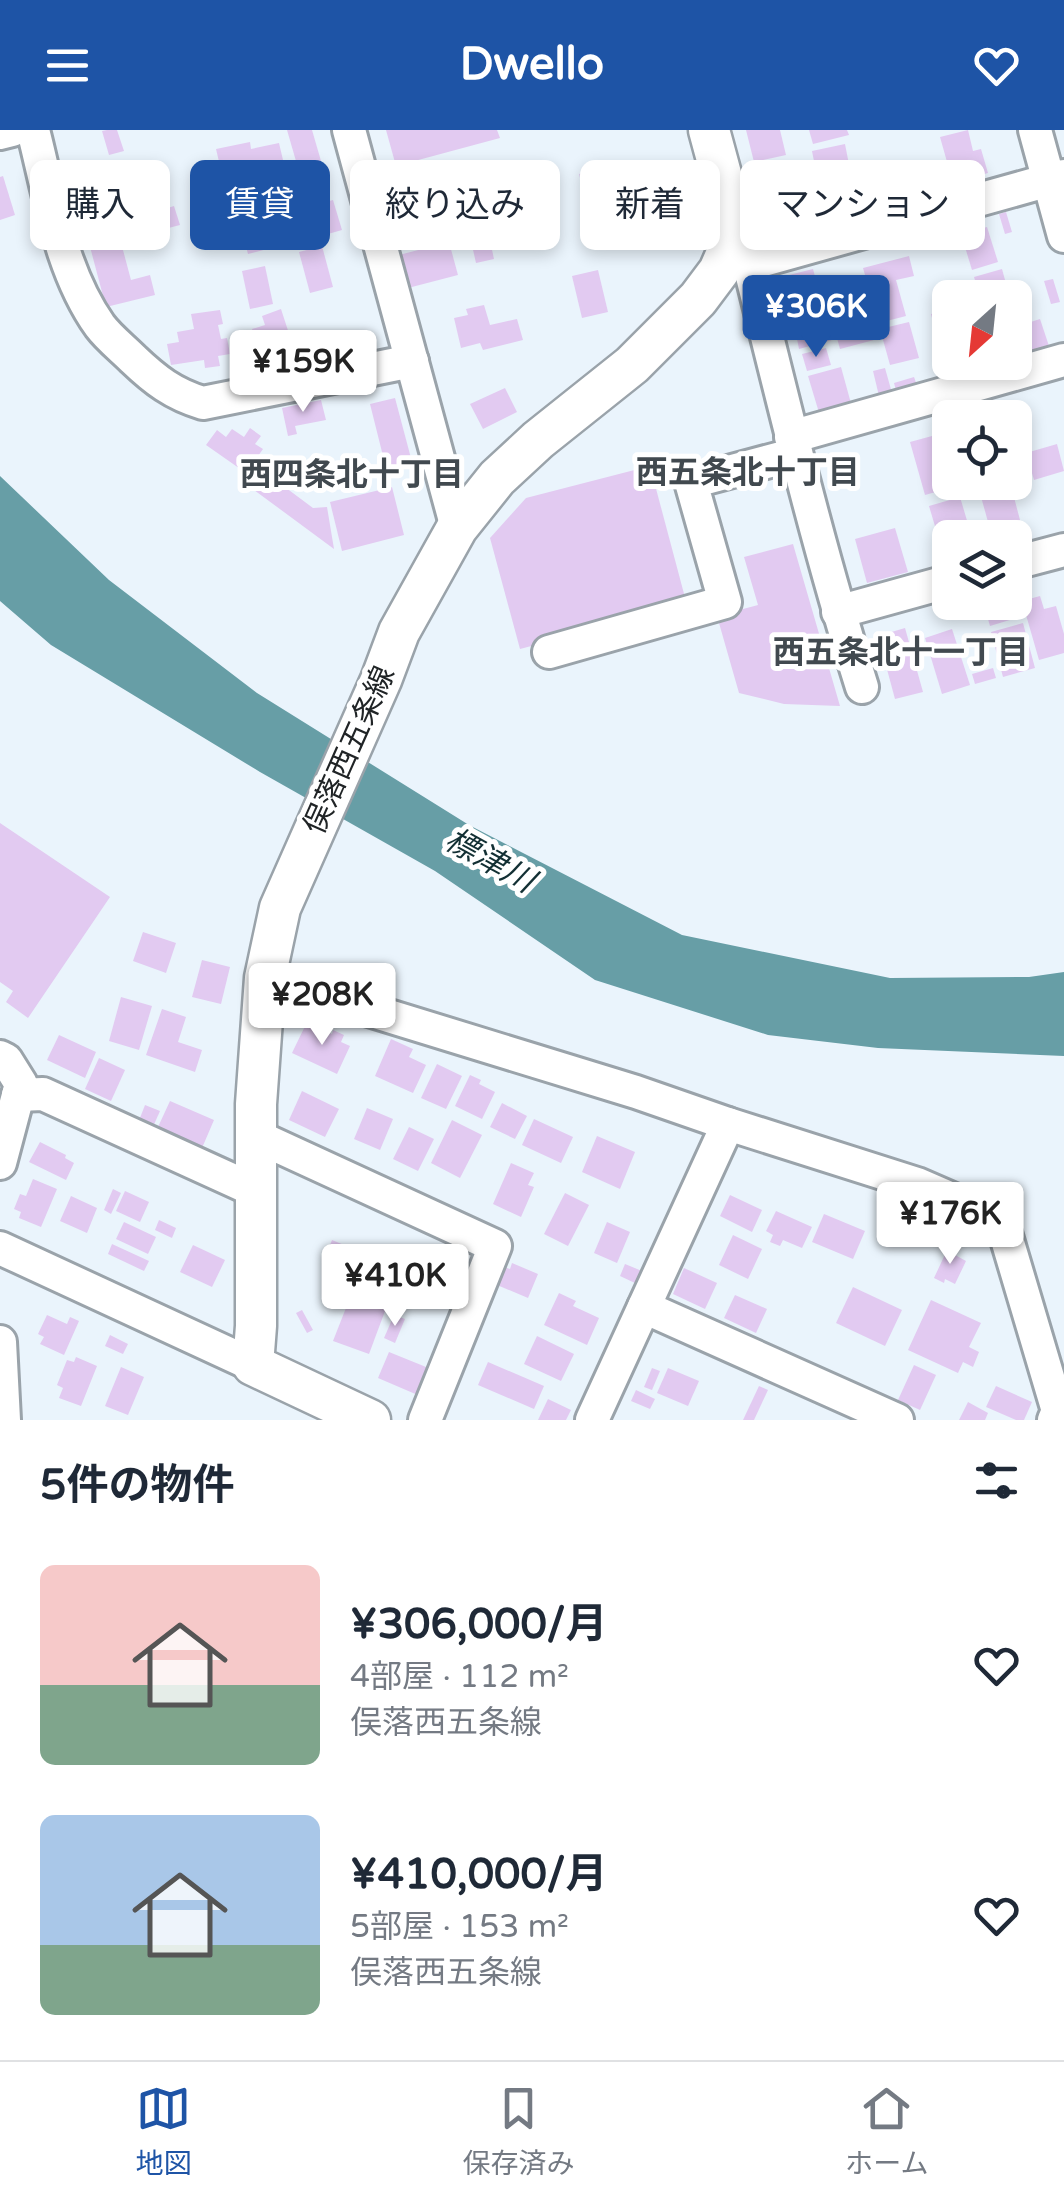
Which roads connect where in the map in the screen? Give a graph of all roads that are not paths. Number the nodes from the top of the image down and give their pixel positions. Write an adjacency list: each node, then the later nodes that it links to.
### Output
1 (12, 130): 6 (street)
2 (33, 130): 11 (street)
3 (348, 130): 11 (street)
4 (708, 130): 9 (main road)
5 (1035, 130): 7 (street)
6 (0, 133)
7 (1056, 178): 8 (street); 9 (street)
8 (1064, 236)
9 (737, 259): 12 (street); 13 (main road, 俣落西五条線)
10 (1064, 360): 12 (street)
11 (412, 361): 13 (street)
12 (794, 446): 17 (street); 18 (street)
13 (458, 528): 20 (main road, 俣落西五条線)
14 (1064, 550): 15 (street)
15 (1032, 558)
16 (932, 586): 17 (street)
17 (838, 612): 19 (street)
18 (549, 652)
19 (862, 686)
20 (265, 978): 23 (street); 24 (main road, 俣落西五条線)
21 (0, 1058): 22 (street)
22 (18, 1094): 25 (street); 26 (street)
23 (728, 1124): 28 (street); 31 (street)
24 (256, 1136): 26 (main road, 俣落西五条線); 34 (street)
25 (0, 1163)
26 (256, 1191): 30 (main road, 俣落西五条線)
27 (0, 1248): 30 (street)
28 (644, 1307): 35 (street); 36 (street)
29 (0, 1342): 32 (street)
30 (252, 1365): 33 (main road)
31 (1058, 1417)
32 (4, 1420)
33 (370, 1420)
34 (425, 1420)
35 (592, 1420)
36 (897, 1420)

